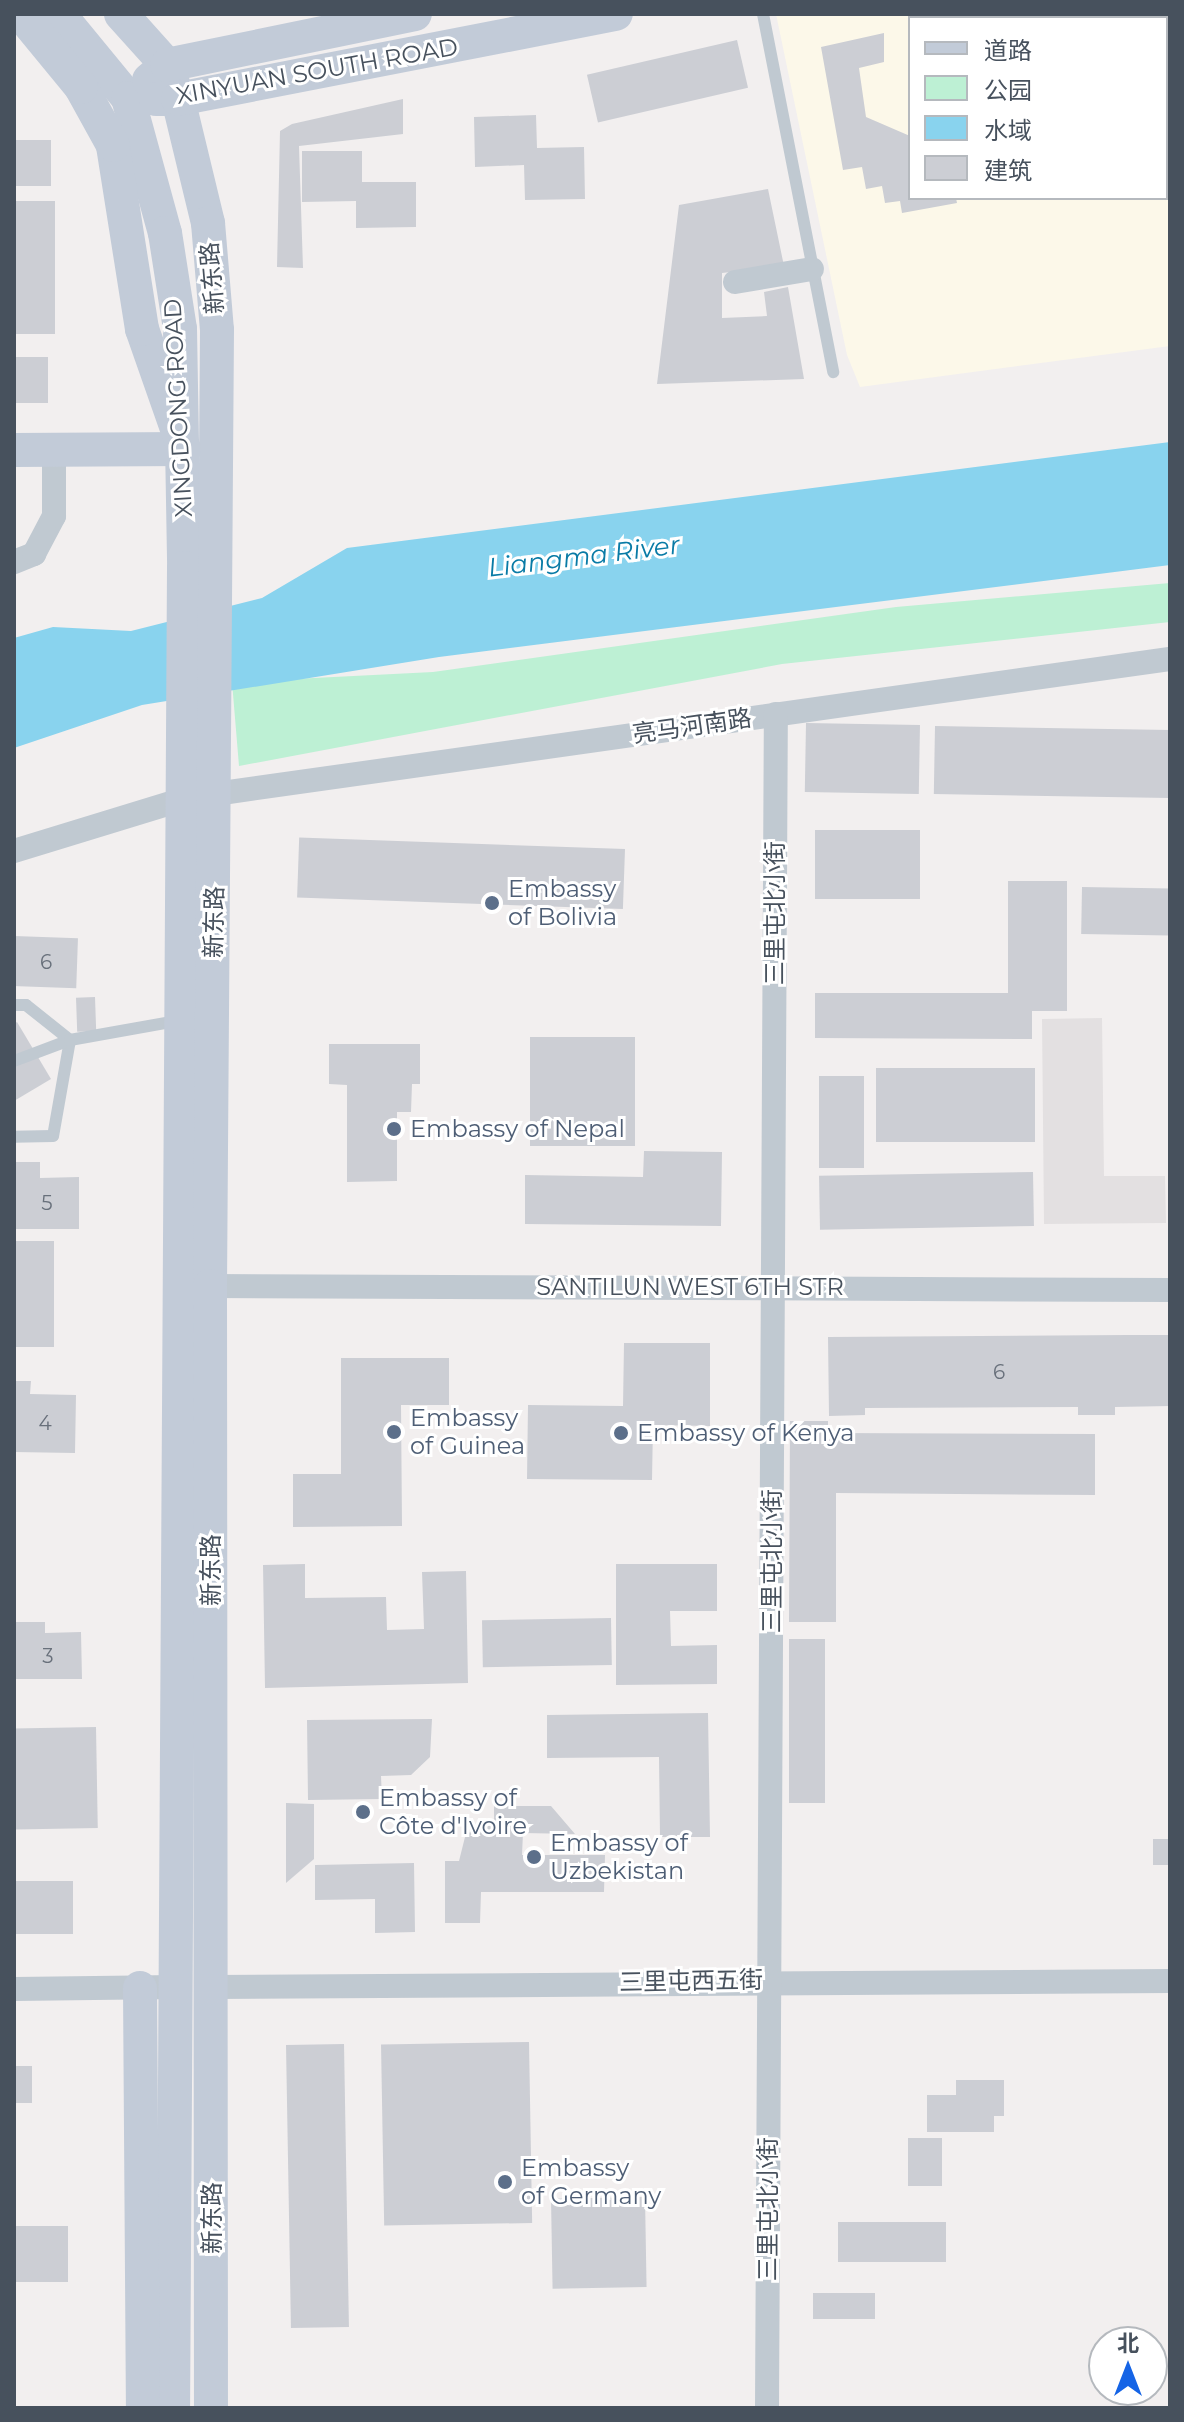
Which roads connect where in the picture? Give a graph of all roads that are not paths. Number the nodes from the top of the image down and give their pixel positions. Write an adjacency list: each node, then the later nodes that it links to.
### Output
1 (21, 14): 14 (main road)
2 (59, 14): 10 (main road, XINGDONG ROAD)
3 (121, 14): 8 (main road, 新东路)
4 (151, 14): 8 (main road)
5 (415, 14): 8 (main road, XINYUAN SOUTH ROAD)
6 (616, 14): 9 (main road, XINYUAN SOUTH ROAD)
7 (763, 14): 11 (lane)
8 (181, 62): 9 (main road, 新东路); 10 (main road, XINYUAN SOUTH ROAD)
9 (191, 97): 10 (main road, XINYUAN SOUTH ROAD); 21 (main road, 新东路)
10 (128, 98): 14 (main road, XINGDONG ROAD)
11 (812, 269): 12 (street); 13 (lane)
12 (735, 282)
13 (833, 372)
14 (184, 449): 16 (main road); 20 (main road, XINGDONG ROAD)
15 (14, 450): 16 (main road)
16 (54, 450): 17 (street)
17 (14, 562)
18 (1170, 659): 19 (street, 亮马河南路)
19 (776, 714): 21 (street, 亮马河南路); 30 (street, 三里屯北小街)
20 (182, 736): 22 (main road, 新东路)
21 (215, 794): 29 (main road, 新东路)
22 (181, 800): 23 (street); 25 (main road, 新东路)
23 (14, 851)
24 (14, 1005): 26 (lane)
25 (180, 1020): 26 (lane); 34 (main road, 新东路)
26 (70, 1040): 27 (lane); 28 (lane)
27 (14, 1061)
28 (14, 1137)
29 (210, 1286): 30 (street, SANTILUN WEST 6TH STR); 35 (main road, 新东路)
30 (774, 1287): 31 (street, SANTILUN WEST 6TH STR); 32 (street, 三里屯北小街)
31 (1170, 1290)
32 (768, 1980): 33 (street, 三里屯西五街); 35 (street, 三里屯西五街); 41 (street, 三里屯北小街)
33 (1170, 1981)
34 (175, 1987): 36 (street); 39 (main road, 新东路)
35 (213, 1987): 40 (main road, 新东路)
36 (140, 1988): 37 (street); 38 (main road)
37 (14, 1989)
38 (143, 2408)
39 (173, 2408)
40 (211, 2408)
41 (767, 2408)

